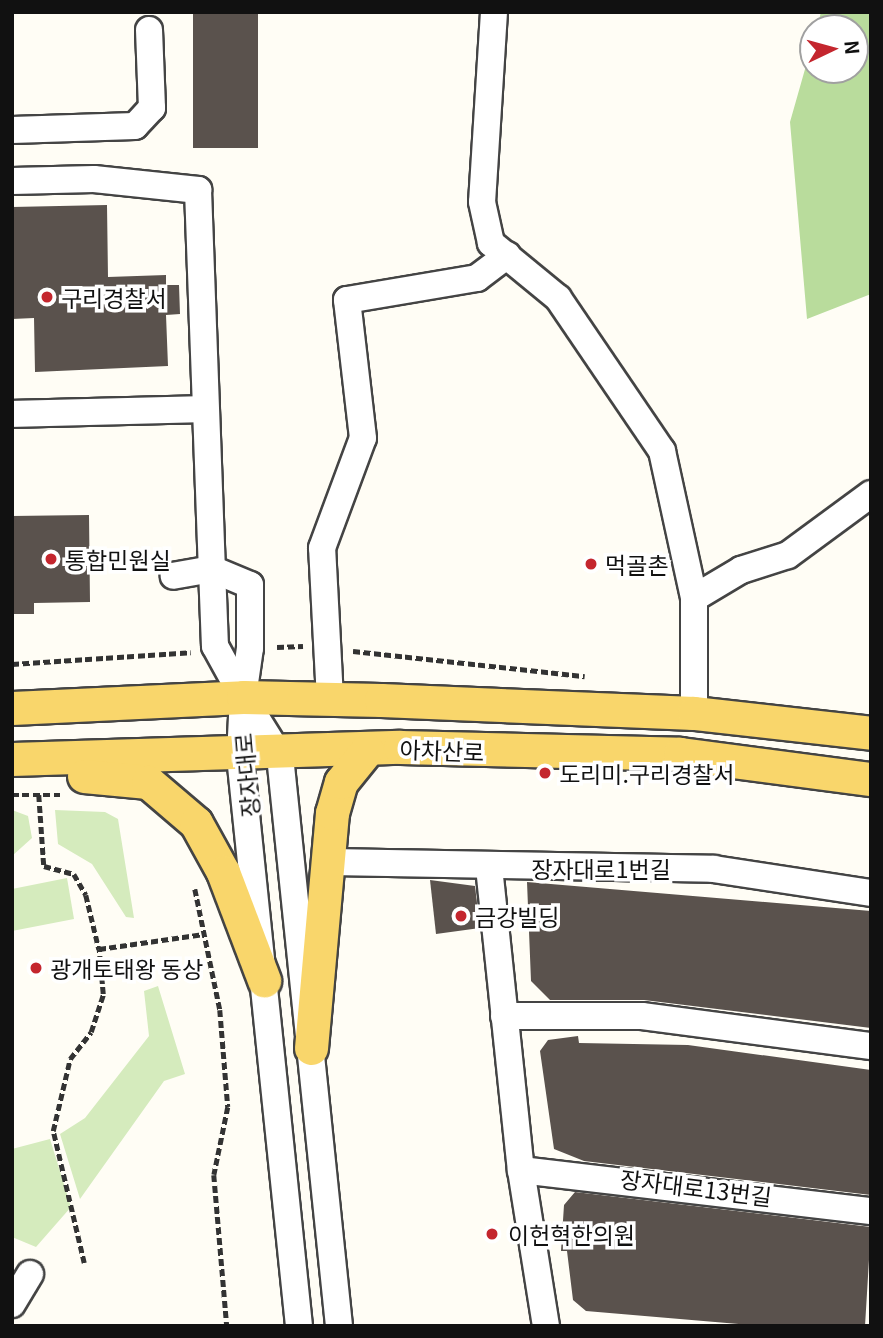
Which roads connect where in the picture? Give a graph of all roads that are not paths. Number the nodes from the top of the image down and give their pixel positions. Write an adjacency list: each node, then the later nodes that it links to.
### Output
1 (494, 12): 5 (street)
2 (149, 30): 3 (street)
3 (12, 130)
4 (12, 181): 6 (street)
5 (507, 255): 11 (street); 13 (street)
6 (204, 409): 7 (street); 9 (street)
7 (12, 414)
8 (871, 494): 11 (street)
9 (212, 569): 10 (street); 12 (street); 12 (street)
10 (174, 576)
11 (694, 598): 15 (street)
12 (243, 697): 13 (main road, 아차산로); 14 (main road, 아차산로); 18 (street, 장자대로); 19 (street, 장자대로)
13 (330, 699): 15 (main road, 아차산로)
14 (12, 708)
15 (694, 713): 16 (main road, 아차산로)
16 (871, 733)
17 (367, 750): 19 (main road, 아차산로); 21 (main road, 아차산로); 22 (main road)
18 (240, 755): 19 (main road, 아차산로); 20 (main road, 아차산로); 25 (street, 장자대로)
19 (280, 756): 28 (street, 장자대로)
20 (13, 759): 25 (main road)
21 (871, 779)
22 (330, 862): 23 (street, 장자대로1번길); 28 (main road)
23 (489, 867): 24 (street, 장자대로1번길); 26 (street)
24 (871, 892)
25 (264, 980): 33 (street, 장자대로)
26 (504, 1016): 27 (street); 29 (street)
27 (871, 1046)
28 (311, 1048): 34 (street, 장자대로)
29 (521, 1170): 30 (street, 장자대로13번길); 35 (street)
30 (871, 1210)
31 (30, 1274): 32 (street)
32 (12, 1304)
33 (299, 1326)
34 (339, 1326)
35 (546, 1326)

